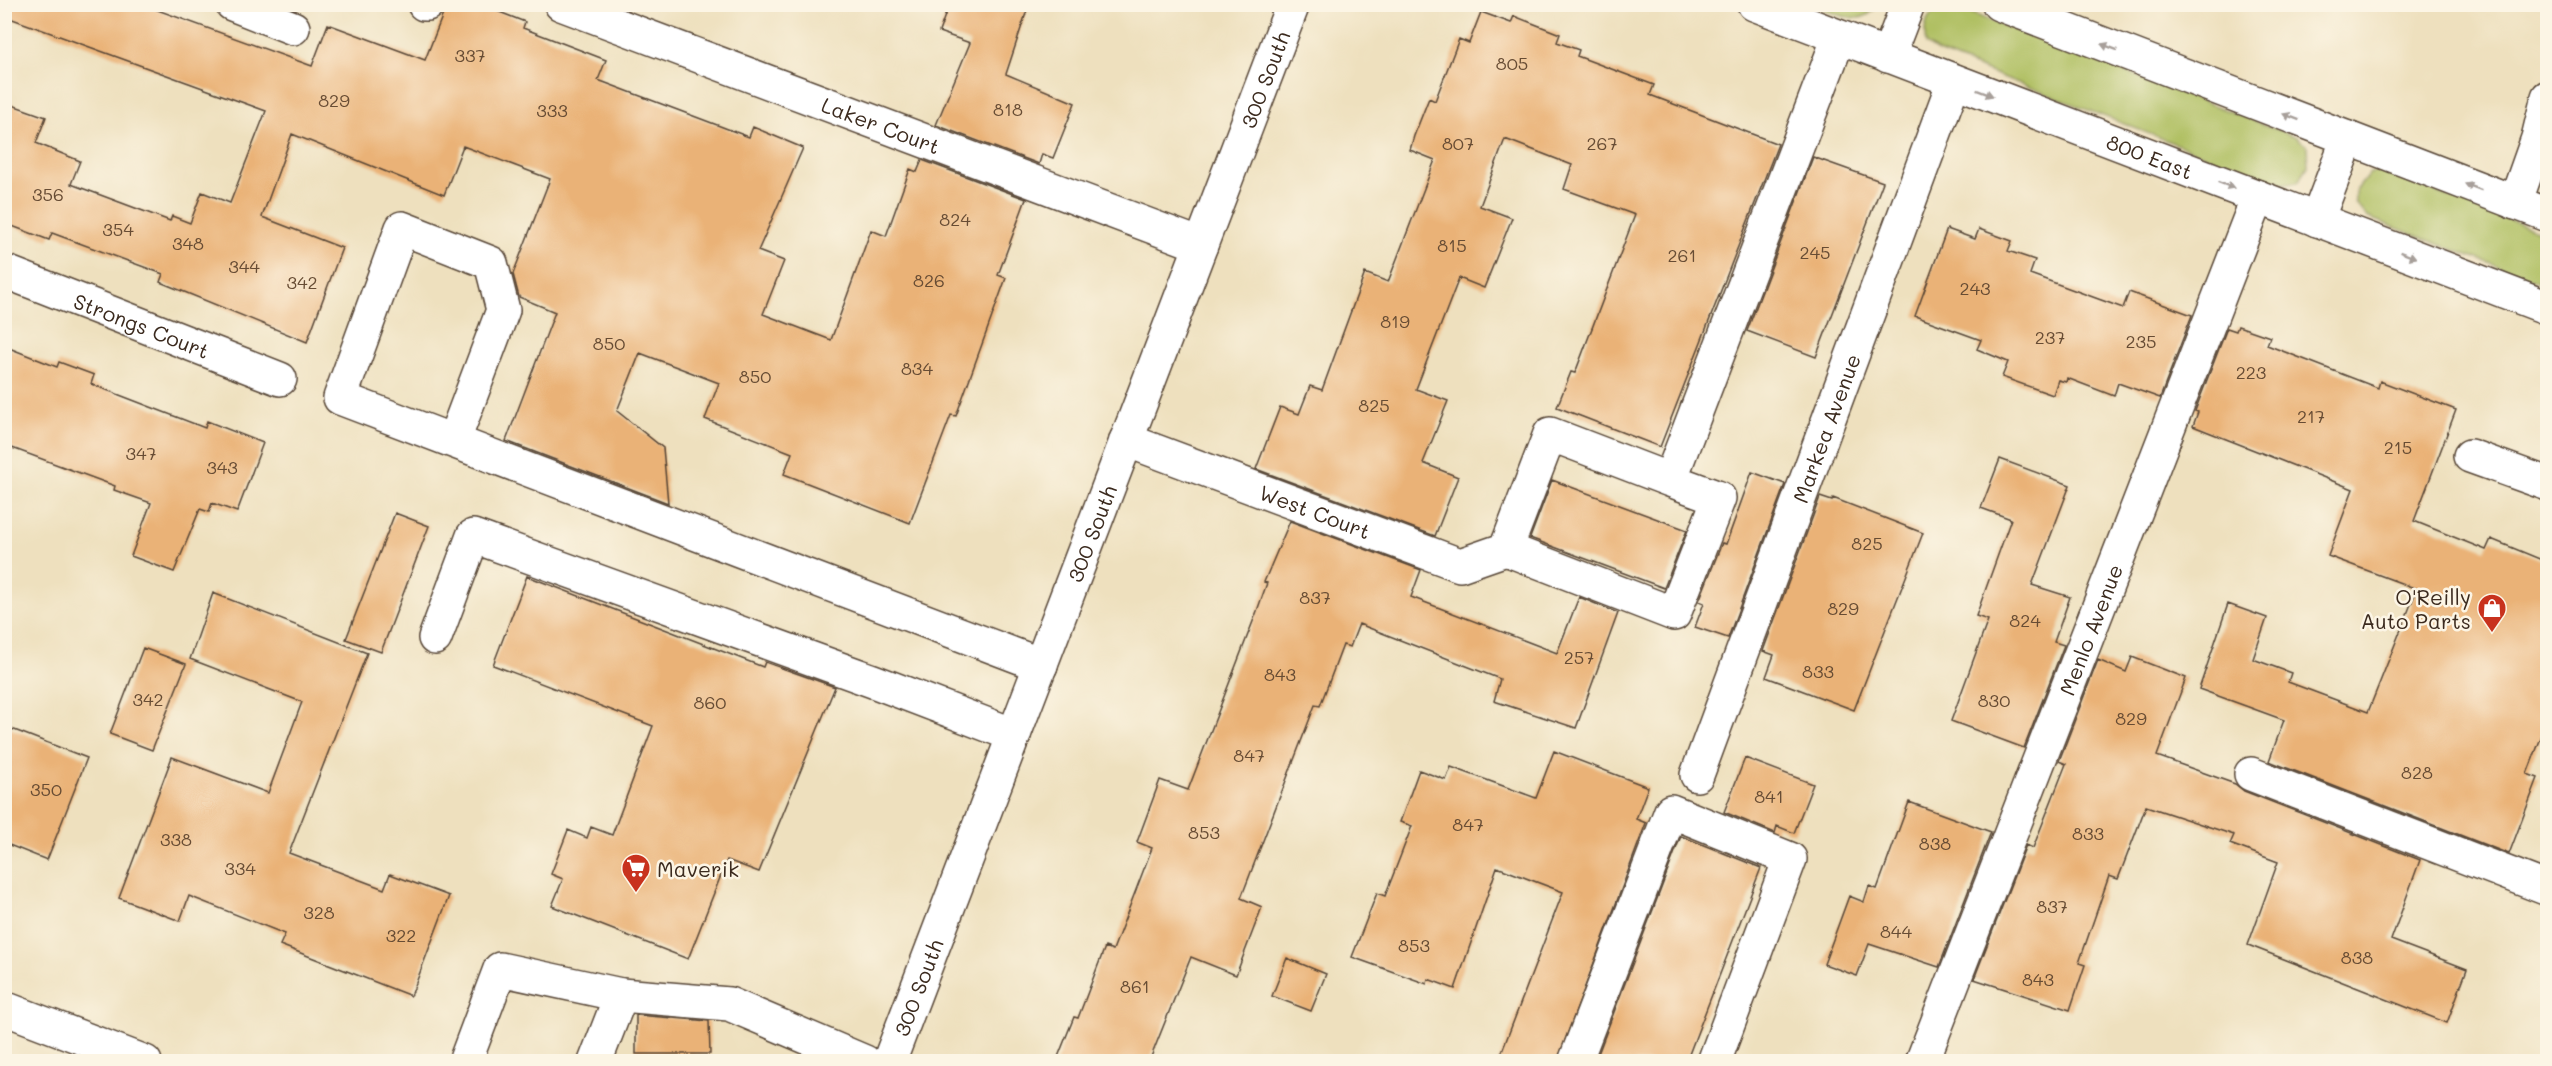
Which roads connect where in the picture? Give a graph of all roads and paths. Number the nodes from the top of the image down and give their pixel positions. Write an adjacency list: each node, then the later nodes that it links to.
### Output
1 (232, 4): 7 (street)
2 (561, 4): 17 (street, Laker Court)
3 (1293, 4): 17 (street, 300 South)
4 (1754, 4): 8 (street, 800 East)
5 (1908, 4): 9 (street)
6 (1999, 4): 12 (street, one-way to 6)
7 (292, 28)
8 (1839, 37): 9 (street, 800 East); 24 (street)
9 (1888, 56): 10 (street, 800 East)
10 (1953, 81): 13 (street, 800 East, one-way to 13); 31 (street, Markea Avenue)
11 (2547, 97): 14 (street)
12 (2348, 138): 14 (street, one-way to 12); 16 (street)
13 (2258, 197): 16 (street, 800 East); 42 (street, Menlo Avenue)
14 (2515, 203): 15 (street)
15 (2547, 215)
16 (2317, 220): 19 (street, 800 East, one-way to 19)
17 (1201, 245): 22 (street, 300 South)
18 (4, 271): 20 (street, Strongs Court)
19 (2547, 308)
20 (280, 379)
21 (454, 440): 21 (street); 28 (street)
22 (1126, 440): 26 (street, West Court); 28 (street, 300 South)
23 (2470, 456): 25 (street)
24 (1670, 480): 26 (street); 26 (street)
25 (2547, 484)
26 (1506, 549)
27 (435, 638): 29 (street)
28 (1041, 665): 29 (street, 300 South)
29 (1014, 735): 39 (street, 300 South)
30 (2251, 774): 32 (street)
31 (1697, 775)
32 (2547, 889)
33 (621, 995): 36 (street); 37 (street); 38 (street)
34 (4, 1008): 35 (street)
35 (145, 1062)
36 (465, 1062)
37 (596, 1062)
38 (865, 1062)
39 (889, 1062)
40 (1575, 1062): 41 (street)
41 (1714, 1062)
42 (1922, 1062)

